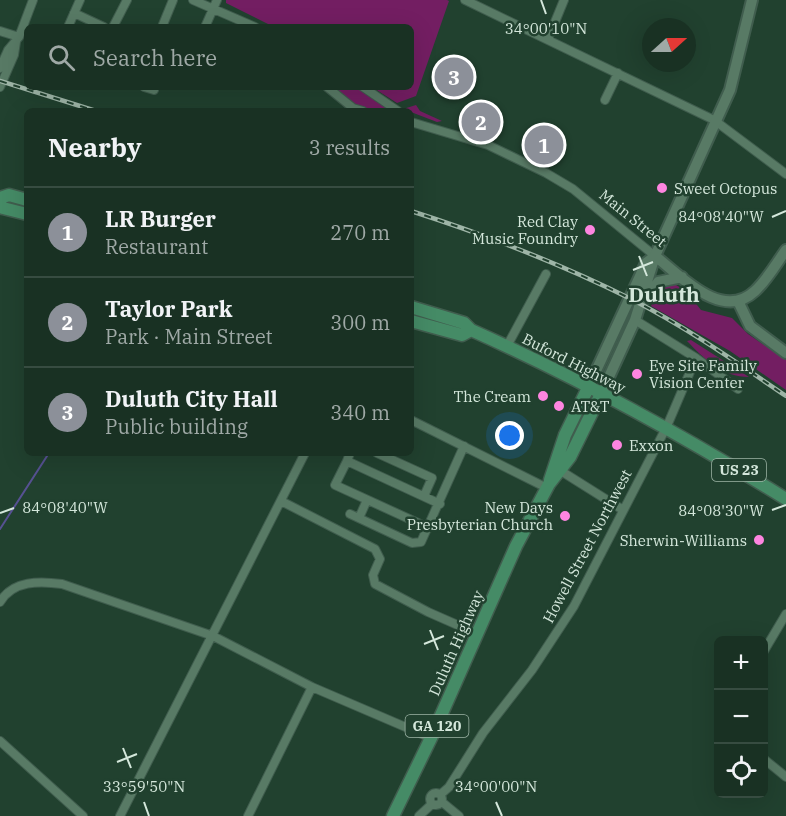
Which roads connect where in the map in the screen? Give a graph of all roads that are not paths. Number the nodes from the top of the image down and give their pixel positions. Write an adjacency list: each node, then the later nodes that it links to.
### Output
1 (33, 0): 20 (street)
2 (80, 0): 11 (street)
3 (127, 0): 14 (street)
4 (173, 0): 15 (street)
5 (193, 0): 10 (street)
6 (217, 0): 10 (street)
7 (465, 0): 19 (street)
8 (564, 0): 19 (street)
9 (752, 0): 30 (main road)
10 (213, 8): 16 (street); 17 (street)
11 (74, 13): 12 (street); 13 (street)
12 (69, 24)
13 (98, 24)
14 (115, 24)
15 (163, 24)
16 (205, 24)
17 (248, 24)
18 (0, 31): 20 (street)
19 (548, 39): 22 (street)
20 (17, 40): 21 (street); 23 (street)
21 (0, 68)
22 (618, 73): 26 (street); 30 (street)
23 (0, 87)
24 (331, 90): 27 (street)
25 (367, 90): 28 (street)
26 (605, 100)
27 (353, 108)
28 (394, 108)
29 (414, 121): 37 (street, Main Street)
30 (718, 122): 31 (street); 37 (main road)
31 (786, 174)
32 (0, 198): 33 (main road)
33 (24, 199)
34 (0, 204): 35 (main road)
35 (24, 213)
36 (786, 250): 40 (main road)
37 (656, 256): 39 (main road, Main Street); 41 (main road); 51 (main road)
38 (546, 274): 48 (street)
39 (682, 277): 40 (main road, Main Street); 41 (main road)
40 (738, 301): 49 (main road)
41 (640, 304): 45 (main road)
42 (414, 308): 44 (main road, Buford Highway / US 23)
43 (414, 314): 44 (main road)
44 (438, 315): 47 (main road, Buford Highway / US 23)
45 (635, 320): 50 (street); 53 (main road)
46 (414, 322): 47 (main road, Buford Highway / US 23)
47 (471, 330): 48 (main road, Buford Highway / US 23)
48 (507, 346): 51 (main road, Buford Highway / US 23)
49 (786, 353)
50 (696, 358): 52 (street); 55 (street, Howell Street Northwest)
51 (589, 386): 53 (main road, Buford Highway / US 23); 61 (main road, Duluth Highway / GA 120)
52 (738, 389)
53 (602, 392): 55 (main road, Buford Highway / US 23); 60 (main road, Duluth Highway / GA 120)
54 (414, 421): 56 (street)
55 (666, 426): 63 (main road, Buford Highway / US 23); 67 (street, Howell Street Northwest)
56 (465, 446): 61 (street); 66 (street)
57 (303, 456): 65 (street)
58 (384, 456): 62 (street)
59 (348, 457): 62 (street); 64 (street)
60 (561, 471): 61 (main road, Duluth Highway / GA 120); 67 (street)
61 (548, 486): 73 (main road, Duluth Highway / GA 120)
62 (424, 496): 66 (street)
63 (786, 499)
64 (367, 500): 69 (street); 70 (street)
65 (281, 501): 73 (street); 74 (street)
66 (440, 504): 70 (street)
67 (623, 510): 81 (street, Howell Street Northwest)
68 (350, 514): 69 (street)
69 (359, 518): 70 (street)
70 (429, 528)
71 (0, 602): 74 (street)
72 (786, 614): 75 (street)
73 (478, 634): 77 (main road, Duluth Highway / GA 120)
74 (213, 636): 76 (street); 83 (street)
75 (768, 644)
76 (312, 687): 77 (street); 84 (street)
77 (431, 738): 85 (main road, Duluth Highway / GA 120)
78 (0, 741): 82 (street)
79 (768, 762): 80 (street)
80 (786, 777)
81 (441, 798): 86 (street, Howell Street Northwest); 87 (street)
82 (83, 816)
83 (120, 816)
84 (248, 816)
85 (393, 816)
86 (419, 816)
87 (459, 816)

